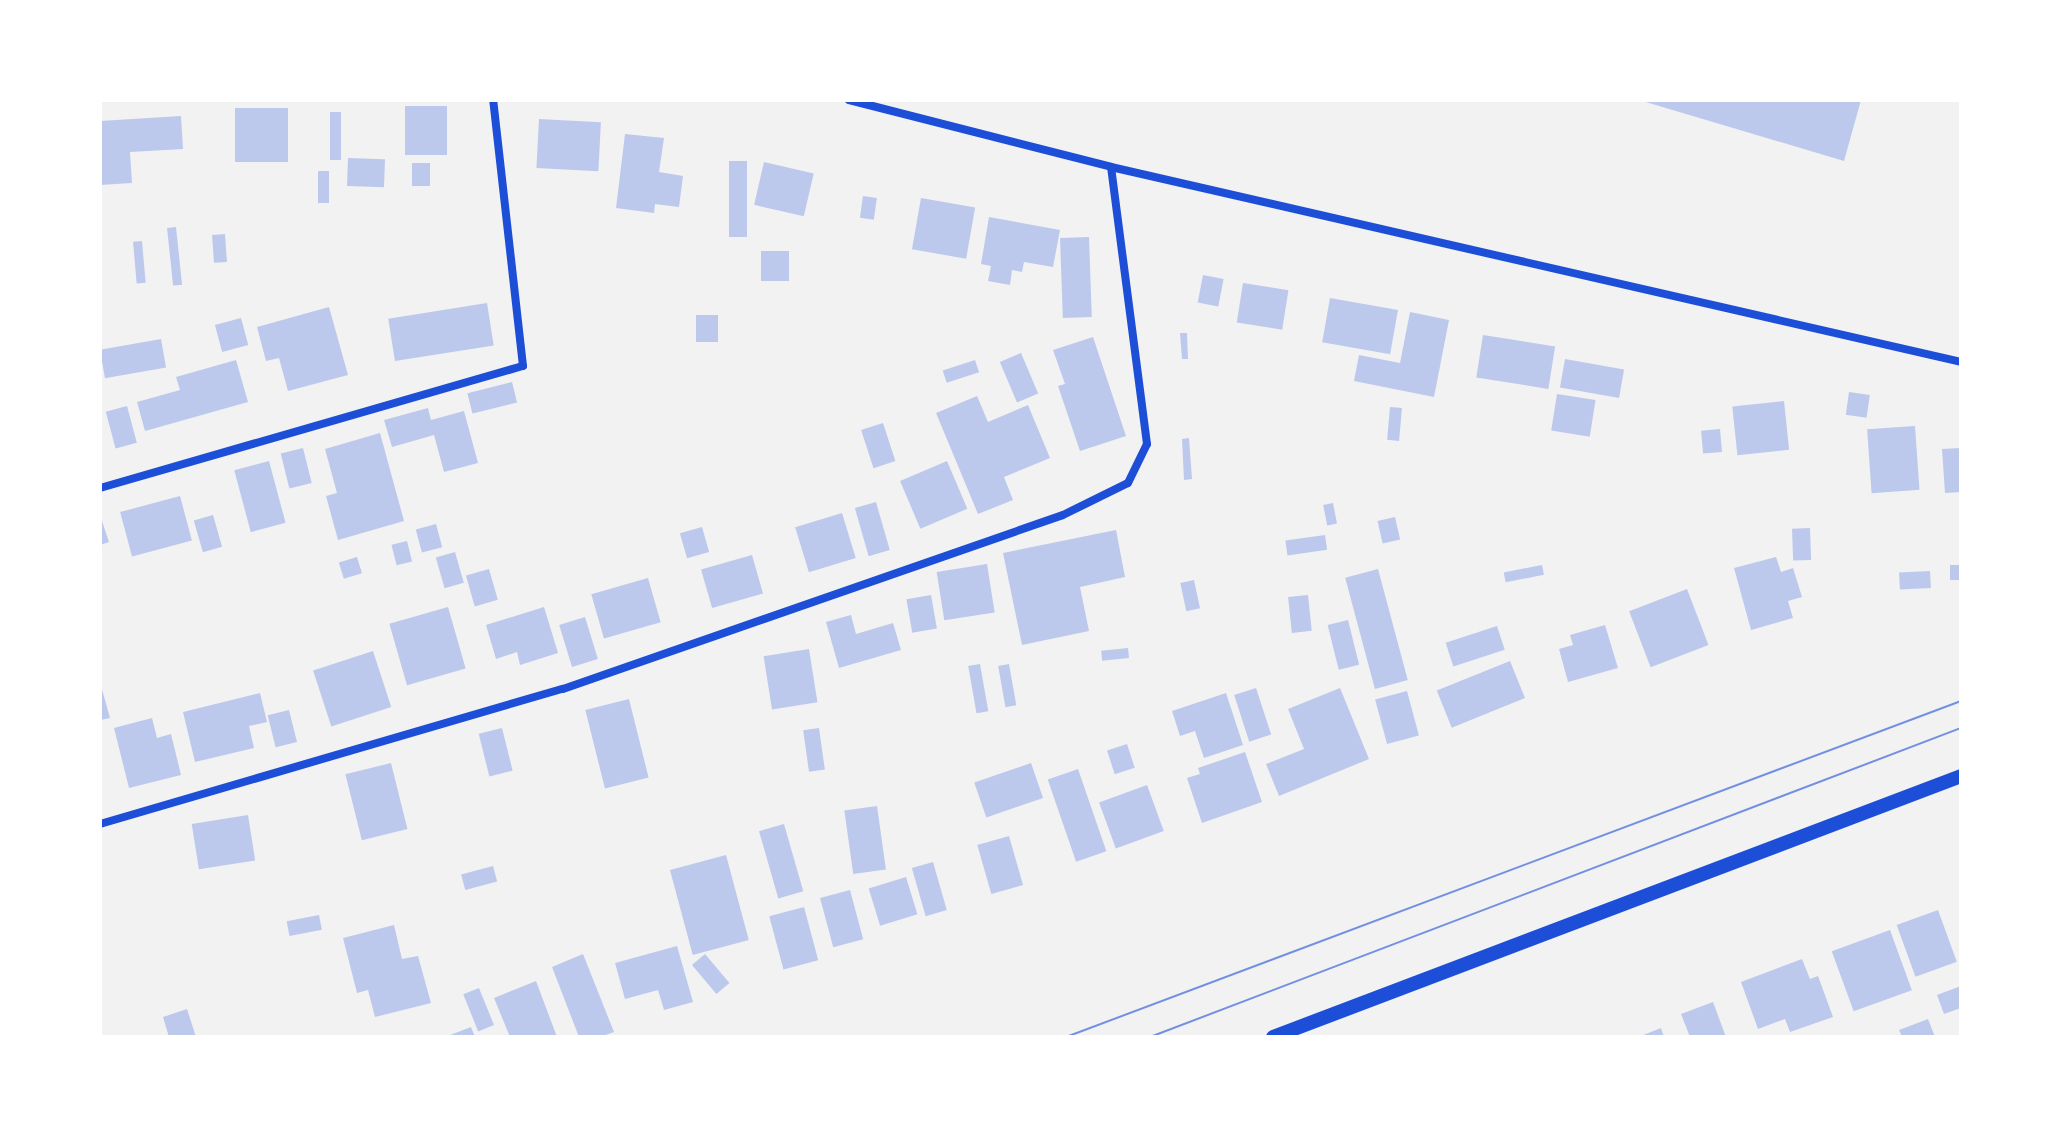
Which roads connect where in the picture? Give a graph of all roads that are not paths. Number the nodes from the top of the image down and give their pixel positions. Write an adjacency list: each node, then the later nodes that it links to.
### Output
1 (493, 100): 5 (street)
2 (849, 100): 3 (street)
3 (1111, 167): 4 (street); 7 (street)
4 (1961, 362)
5 (100, 488)
6 (1961, 776): 8 (street)
7 (100, 824)
8 (1273, 1037)

